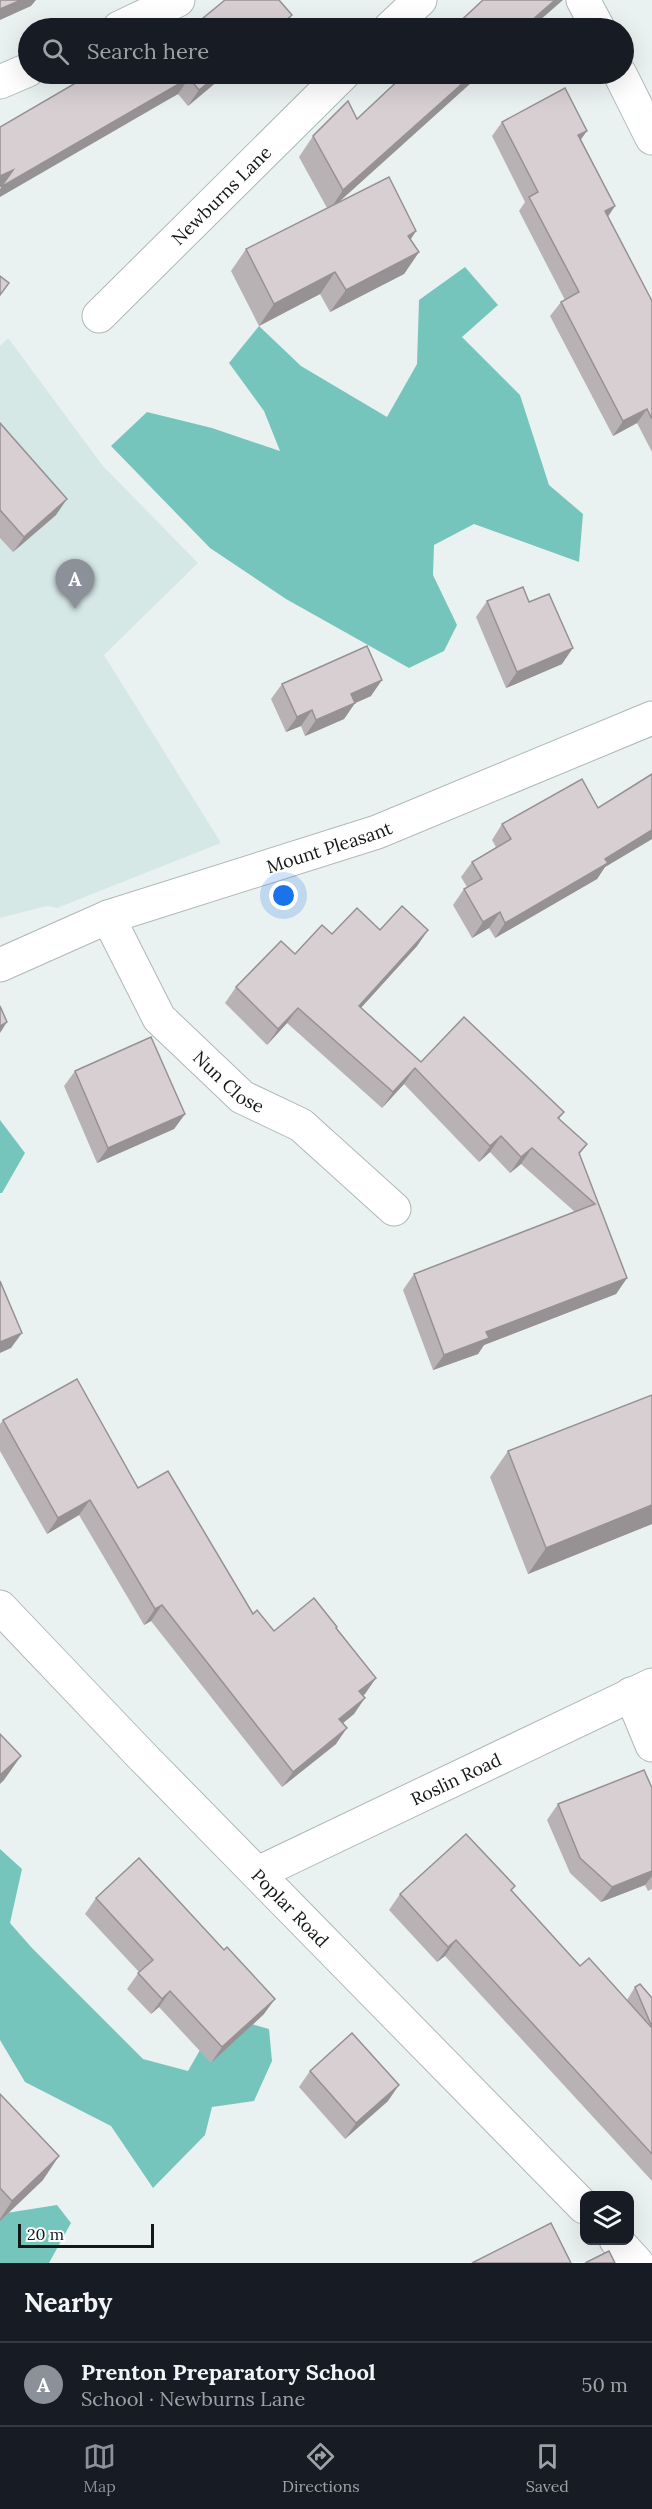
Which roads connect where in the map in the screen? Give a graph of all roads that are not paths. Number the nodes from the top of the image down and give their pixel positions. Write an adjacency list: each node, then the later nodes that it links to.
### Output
1 (178, 0): 4 (street)
2 (420, 0): 5 (street)
3 (583, 0): 6 (street)
4 (140, 18)
5 (401, 18)
6 (593, 18)
7 (18, 74): 8 (street)
8 (0, 82)
9 (333, 84): 12 (street, Newburns Lane)
10 (625, 84): 11 (street)
11 (652, 138)
12 (99, 316)
13 (652, 718): 14 (street, Mount Pleasant)
14 (108, 917): 15 (street, Mount Pleasant); 16 (street, Nun Close)
15 (0, 965)
16 (394, 1209)
17 (0, 1607): 20 (street, Poplar Road)
18 (641, 1689): 19 (street); 20 (street, Roslin Road)
19 (652, 1745)
20 (258, 1872): 21 (street, Poplar Road)
21 (580, 2202)
22 (620, 2245): 23 (street)
23 (638, 2263)

